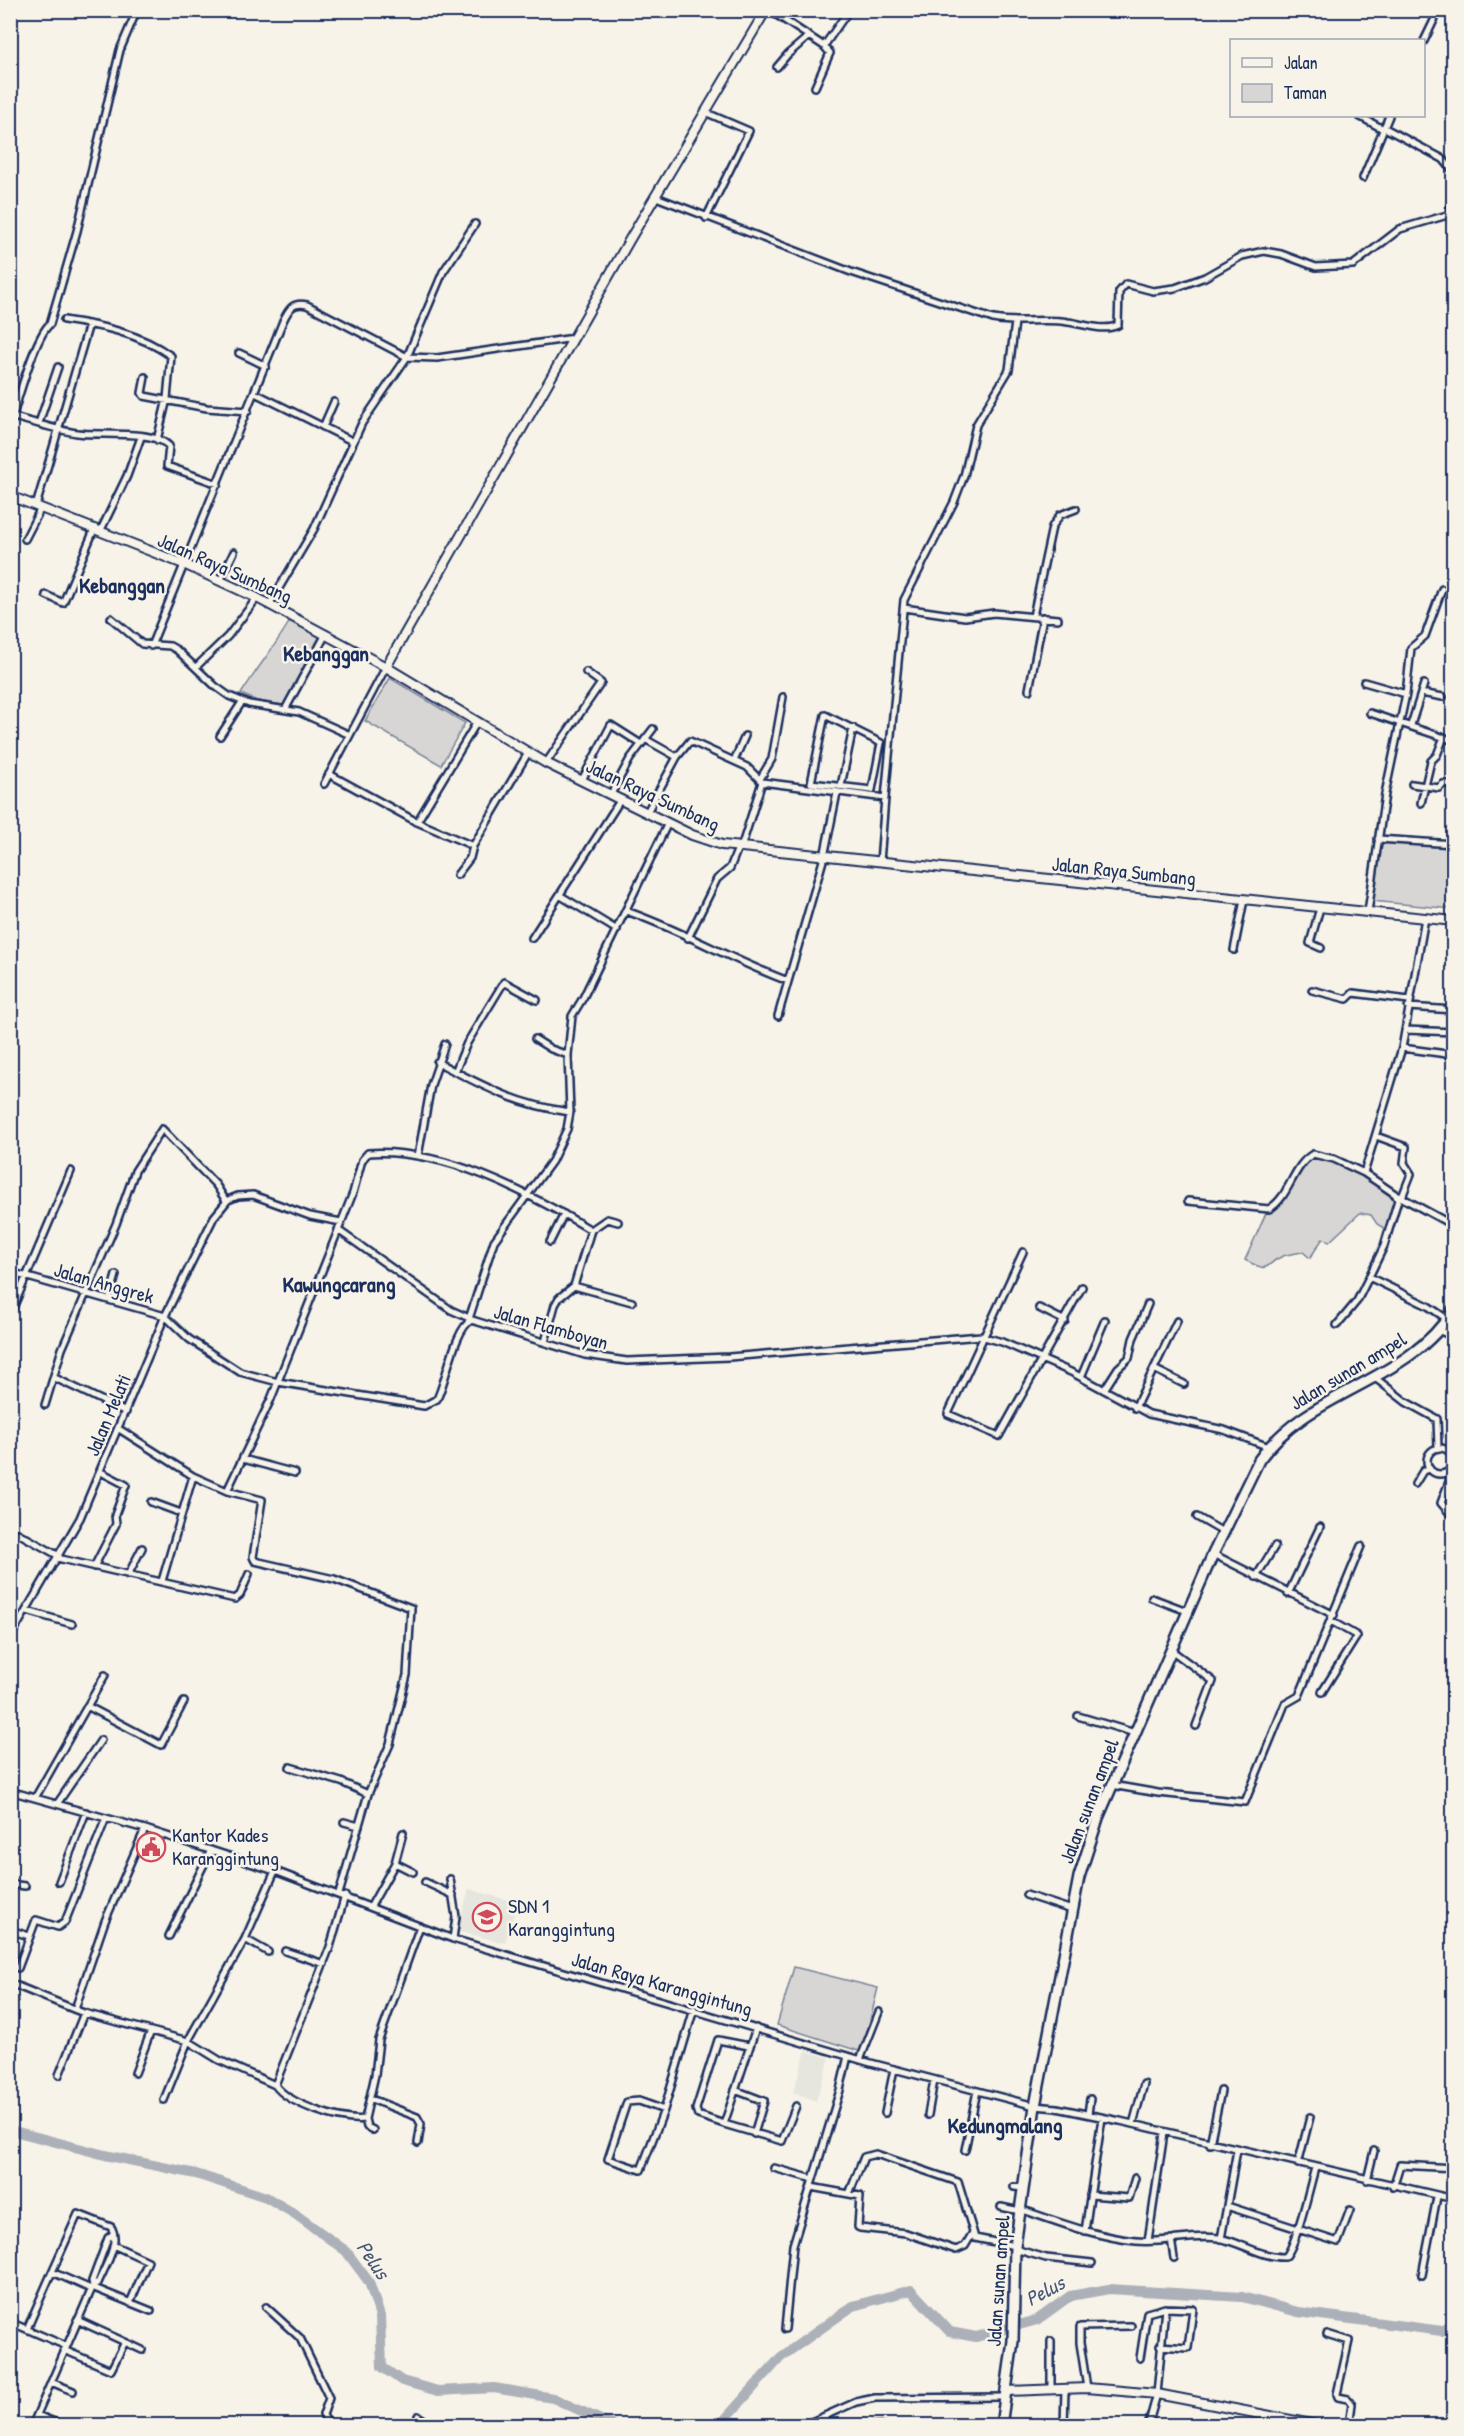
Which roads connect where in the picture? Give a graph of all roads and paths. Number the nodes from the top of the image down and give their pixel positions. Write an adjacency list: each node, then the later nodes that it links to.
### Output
1 (137, 10): 34 (street)
2 (768, 10): 5 (street); 10 (street)
3 (849, 10): 7 (street)
4 (1439, 10): 6 (street)
5 (809, 36): 7 (street); 8 (street)
6 (1425, 39)
7 (824, 46): 9 (street)
8 (777, 67)
9 (815, 87)
10 (707, 113): 17 (street); 19 (street)
11 (1361, 117): 13 (street)
12 (1388, 117): 13 (street)
13 (1383, 128): 14 (street); 15 (street)
14 (1454, 172)
15 (1363, 178)
16 (1454, 188): 18 (street)
17 (656, 197): 19 (street); 24 (street)
18 (1451, 213): 22 (street)
19 (706, 218): 22 (street)
20 (475, 224): 26 (street)
21 (64, 320): 23 (street)
22 (1015, 322): 55 (street)
23 (89, 324): 31 (street); 38 (street)
24 (574, 338): 26 (street); 63 (street)
25 (239, 353): 27 (street)
26 (407, 357): 27 (street); 41 (street)
27 (266, 366): 30 (street)
28 (58, 367): 35 (street)
29 (146, 377): 31 (street)
30 (255, 393): 33 (street); 37 (street)
31 (167, 399): 33 (street); 40 (street)
32 (334, 402): 37 (street)
33 (248, 411): 42 (street)
34 (13, 417): 35 (street); 36 (street)
35 (39, 423): 38 (street)
36 (10, 426)
37 (322, 427): 41 (street)
38 (57, 428): 39 (street); 44 (street)
39 (141, 437): 40 (street); 46 (street)
40 (157, 440): 42 (street)
41 (352, 441): 54 (street)
42 (218, 484): 49 (street)
43 (10, 496): 44 (street, Jalan Raya Sumbang)
44 (39, 507): 46 (street, Jalan Raya Sumbang); 47 (street)
45 (1076, 509): 56 (street)
46 (97, 531): 49 (street, Jalan Raya Sumbang); 52 (street)
47 (25, 539)
48 (234, 552): 50 (street)
49 (186, 565): 50 (street, Jalan Raya Sumbang); 61 (street)
50 (220, 581): 53 (street, Jalan Raya Sumbang)
51 (1442, 589): 69 (street)
52 (46, 596)
53 (256, 598): 54 (street, Jalan Raya Sumbang); 62 (street)
54 (269, 605): 60 (street, Jalan Raya Sumbang)
55 (903, 608): 56 (street); 90 (street)
56 (1034, 616): 57 (street)
57 (1043, 617): 59 (street); 67 (street)
58 (111, 618): 61 (street)
59 (1058, 619)
60 (326, 634): 63 (street, Jalan Raya Sumbang); 73 (street)
61 (151, 646): 62 (street)
62 (196, 667): 72 (street)
63 (386, 667): 75 (street, Jalan Raya Sumbang); 80 (street)
64 (586, 672): 92 (street)
65 (1365, 682): 69 (street)
66 (1424, 684): 68 (street)
67 (1029, 690)
68 (1421, 693): 71 (street); 77 (street)
69 (1406, 694): 76 (street)
70 (783, 697): 95 (street)
71 (1443, 697)
72 (242, 702): 73 (street); 81 (street)
73 (286, 708): 80 (street)
74 (1370, 713): 76 (street)
75 (477, 722): 87 (street, Jalan Raya Sumbang); 107 (street)
76 (1400, 722): 77 (street); 109 (street)
77 (1411, 725): 83 (street)
78 (854, 728): 89 (street); 100 (street); 100 (street)
79 (653, 729): 84 (street)
80 (350, 735): 93 (street)
81 (220, 736)
82 (745, 736): 91 (street)
83 (1444, 736): 85 (street); 99 (street)
84 (645, 739): 86 (street); 88 (street)
85 (1454, 741)
86 (641, 744): 94 (street); 102 (street)
87 (528, 753): 92 (street, Jalan Raya Sumbang); 111 (street)
88 (677, 757): 91 (street); 106 (street)
89 (879, 758): 90 (street); 100 (street)
90 (890, 759): 103 (street)
91 (734, 761): 95 (street)
92 (546, 763): 94 (street, Jalan Raya Sumbang)
93 (329, 774): 96 (street); 107 (street)
94 (582, 780): 102 (street, Jalan Raya Sumbang)
95 (761, 780): 101 (street); 112 (street)
96 (324, 784)
97 (1412, 784): 99 (street)
98 (1450, 784): 99 (street)
99 (1425, 785): 105 (street)
100 (841, 786)
101 (837, 793): 103 (street); 113 (street)
102 (611, 794): 104 (street, Jalan Raya Sumbang)
103 (885, 798): 114 (street)
104 (621, 799): 106 (street, Jalan Raya Sumbang); 116 (street)
105 (1421, 803)
106 (647, 812): 108 (street, Jalan Raya Sumbang)
107 (417, 822): 111 (street)
108 (668, 823): 112 (street, Jalan Raya Sumbang); 119 (street)
109 (1378, 839): 110 (street); 120 (street)
110 (1454, 844)
111 (473, 846): 115 (street)
112 (739, 848): 113 (street, Jalan Raya Sumbang); 125 (street)
113 (824, 857): 114 (street, Jalan Raya Sumbang); 128 (street)
114 (880, 862): 117 (street, Jalan Raya Sumbang)
115 (457, 875)
116 (561, 896): 123 (street); 124 (street)
117 (1244, 900): 118 (street, Jalan Raya Sumbang); 127 (street)
118 (1320, 908): 120 (street, Jalan Raya Sumbang); 126 (street)
119 (626, 911): 123 (street); 125 (street)
120 (1368, 912): 121 (street, Jalan Raya Sumbang)
121 (1425, 918): 122 (street, Jalan Raya Sumbang); 131 (street)
122 (1454, 921)
123 (617, 930): 140 (street)
124 (532, 938)
125 (688, 938): 128 (street)
126 (1321, 948)
127 (1234, 950)
128 (788, 981): 134 (street)
129 (1312, 990): 131 (street)
130 (537, 1000): 143 (street)
131 (1409, 1000): 132 (street)
132 (1408, 1007): 133 (street); 135 (street)
133 (1454, 1010)
134 (778, 1016)
135 (1406, 1030): 136 (street); 139 (street)
136 (1454, 1032)
137 (535, 1039): 140 (street)
138 (445, 1044): 142 (street)
139 (1402, 1048): 141 (street); 145 (street)
140 (568, 1055): 144 (street)
141 (1454, 1055)
142 (437, 1062): 143 (street); 146 (street)
143 (455, 1072): 144 (street)
144 (570, 1112): 149 (street)
145 (1377, 1136): 148 (street); 151 (street)
146 (418, 1156): 149 (street); 155 (street)
147 (71, 1171): 164 (street)
148 (1364, 1173): 150 (street); 153 (street)
149 (528, 1193): 154 (street); 177 (street)
150 (1395, 1194): 151 (street); 165 (street)
151 (1402, 1197): 157 (street)
152 (229, 1200): 155 (street); 168 (street); 175 (street, Jalan Melati)
153 (1188, 1201)
154 (564, 1214): 159 (street); 160 (street)
155 (341, 1222): 158 (street)
156 (618, 1222): 159 (street)
157 (1454, 1226)
158 (338, 1230): 177 (street); 191 (street)
159 (591, 1230): 166 (street)
160 (550, 1242)
161 (1023, 1252): 183 (street)
162 (10, 1272): 164 (street, Jalan Anggrek)
163 (116, 1275): 169 (street)
164 (26, 1276): 168 (street, Jalan Anggrek); 174 (street)
165 (1369, 1277): 176 (street); 181 (street)
166 (574, 1286): 170 (street); 185 (street)
167 (1082, 1287): 179 (street)
168 (86, 1293): 169 (street, Jalan Anggrek); 189 (street)
169 (109, 1300): 175 (street, Jalan Anggrek)
170 (632, 1302)
171 (1148, 1304): 193 (street)
172 (1039, 1308): 179 (street)
173 (1454, 1310): 176 (main road, Jalan sunan ampel)
174 (10, 1315)
175 (165, 1316): 191 (street, Jalan Anggrek); 196 (street, Jalan Melati)
176 (1448, 1319): 182 (main road, Jalan sunan ampel)
177 (468, 1320): 185 (street, Jalan Flamboyan); 191 (street, Jalan Flamboyan)
178 (1105, 1320): 188 (street)
179 (1065, 1321): 186 (street)
180 (1177, 1321): 187 (street)
181 (1337, 1325)
182 (1440, 1331): 184 (street); 190 (main road, Jalan sunan ampel)
183 (984, 1336): 185 (street, Jalan Flamboyan); 186 (street); 186 (street)
184 (1454, 1337)
185 (545, 1342)
186 (1042, 1359): 188 (street)
187 (1154, 1369): 192 (street); 195 (street)
188 (1082, 1377): 193 (street)
189 (55, 1378): 194 (street); 196 (street)
190 (1372, 1378): 198 (main road, Jalan sunan ampel); 199 (street)
191 (278, 1382): 201 (street)
192 (1184, 1384)
193 (1104, 1390): 195 (street)
194 (45, 1405)
195 (1136, 1408): 198 (street)
196 (126, 1412): 197 (street, Jalan Melati)
197 (119, 1429): 203 (street, Jalan Melati); 206 (street)
198 (1269, 1447): 215 (main road, Jalan sunan ampel)
199 (1438, 1448): 200 (street); 202 (street)
200 (1451, 1450): 205 (street)
201 (243, 1459): 204 (street); 209 (street)
202 (1429, 1469): 205 (street); 208 (street)
203 (100, 1472): 221 (street, Jalan Melati); 222 (street)
204 (295, 1473)
205 (1440, 1474): 207 (street)
206 (193, 1476): 209 (street); 211 (street)
207 (1452, 1480): 213 (street)
208 (1415, 1484)
209 (227, 1491): 246 (street)
210 (150, 1502): 211 (street)
211 (181, 1513): 226 (street)
212 (1197, 1517): 215 (street)
213 (1454, 1518)
214 (1320, 1527): 227 (street)
215 (1223, 1532): 220 (main road, Jalan sunan ampel)
216 (18, 1533): 221 (street)
217 (1275, 1546): 225 (street)
218 (1361, 1546): 231 (street)
219 (142, 1548): 224 (street)
220 (1213, 1554): 225 (street); 230 (main road, Jalan sunan ampel)
221 (58, 1557): 222 (street); 229 (street, Jalan Melati)
222 (93, 1567): 224 (street)
223 (249, 1574): 226 (street)
224 (128, 1575): 226 (street)
225 (1256, 1577): 227 (street)
226 (162, 1581)
227 (1288, 1594): 231 (street)
228 (1152, 1598): 230 (street)
229 (27, 1611): 232 (street); 233 (street, Jalan Melati)
230 (1187, 1611): 234 (main road, Jalan sunan ampel)
231 (1332, 1618): 236 (street); 244 (street)
232 (72, 1624)
233 (10, 1638)
234 (1172, 1648): 240 (street); 241 (main road, Jalan sunan ampel)
235 (105, 1675): 238 (street)
236 (1322, 1692)
237 (184, 1702): 238 (street)
238 (87, 1706): 247 (street)
239 (1078, 1716): 241 (street)
240 (1196, 1726)
241 (1135, 1732): 244 (main road, Jalan sunan ampel)
242 (101, 1740): 248 (street)
243 (290, 1767): 246 (street)
244 (1112, 1785): 268 (main road, Jalan sunan ampel)
245 (10, 1791): 247 (street, Jalan Raya Karanggintung)
246 (368, 1794): 252 (street)
247 (35, 1798): 248 (street, Jalan Raya Karanggintung)
248 (57, 1804): 249 (street, Jalan Raya Karanggintung)
249 (86, 1812): 250 (street, Jalan Raya Karanggintung); 260 (street)
250 (106, 1818): 253 (street, Jalan Raya Karanggintung); 271 (street)
251 (344, 1822): 252 (street)
252 (359, 1826): 264 (street)
253 (145, 1829): 255 (street, Jalan Raya Karanggintung); 281 (street)
254 (403, 1833): 256 (street)
255 (211, 1850): 257 (street, Jalan Raya Karanggintung); 272 (street)
256 (395, 1863): 258 (street); 267 (street)
257 (275, 1871): 264 (street, Jalan Raya Karanggintung); 273 (street)
258 (412, 1872)
259 (450, 1879): 265 (street)
260 (59, 1882)
261 (425, 1882): 265 (street)
262 (10, 1884): 263 (street)
263 (25, 1886)
264 (342, 1895): 267 (street, Jalan Raya Karanggintung); 277 (street)
265 (453, 1895): 274 (street)
266 (1026, 1895): 268 (street)
267 (371, 1906): 269 (street, Jalan Raya Karanggintung)
268 (1072, 1910): 303 (main road, Jalan sunan ampel)
269 (420, 1926): 274 (street, Jalan Raya Karanggintung); 299 (street)
270 (14, 1930): 271 (street)
271 (29, 1936): 278 (street)
272 (170, 1936)
273 (245, 1939): 276 (street); 286 (street)
274 (453, 1939): 280 (street, Jalan Raya Karanggintung)
275 (285, 1951): 277 (street)
276 (268, 1952)
277 (324, 1964): 295 (street)
278 (18, 1968)
279 (10, 1983): 281 (street)
280 (694, 2009): 284 (street, Jalan Raya Karanggintung); 304 (street)
281 (76, 2010): 283 (street)
282 (879, 2012): 289 (street)
283 (84, 2013): 285 (street); 292 (street)
284 (756, 2028): 287 (street); 288 (street, Jalan Raya Karanggintung)
285 (151, 2031): 286 (street); 291 (street)
286 (188, 2041): 295 (street); 301 (street)
287 (749, 2046): 296 (street); 311 (street)
288 (848, 2056): 289 (street, Jalan Raya Karanggintung); 326 (street)
289 (860, 2060): 290 (street, Jalan Raya Karanggintung)
290 (894, 2069): 293 (street, Jalan Raya Karanggintung); 305 (street)
291 (135, 2073)
292 (59, 2076)
293 (934, 2080): 297 (street, Jalan Raya Karanggintung); 307 (street)
294 (1144, 2084): 312 (street)
295 (275, 2085): 310 (street)
296 (735, 2090): 311 (street); 314 (street)
297 (977, 2091): 303 (street, Jalan Raya Karanggintung); 318 (street)
298 (1221, 2091): 317 (street)
299 (371, 2099): 310 (street); 316 (street)
300 (1090, 2099): 306 (street)
301 (164, 2100)
302 (796, 2106): 314 (street)
303 (1035, 2106): 306 (street, Jalan Raya Karanggintung); 336 (main road, Jalan sunan ampel)
304 (664, 2110): 304 (street)
305 (885, 2113)
306 (1088, 2114): 309 (street, Jalan Raya Karanggintung)
307 (928, 2115)
308 (1310, 2117): 321 (street)
309 (1102, 2118): 312 (street, Jalan Raya Karanggintung); 331 (street)
310 (365, 2119): 313 (street)
311 (724, 2124): 314 (street)
312 (1133, 2124): 315 (street, Jalan Raya Karanggintung)
313 (373, 2130)
314 (754, 2133)
315 (1164, 2133): 317 (street, Jalan Raya Karanggintung); 344 (street)
316 (418, 2143)
317 (1210, 2144): 319 (street, Jalan Raya Karanggintung)
318 (965, 2150)
319 (1237, 2150): 321 (street, Jalan Raya Karanggintung); 334 (street)
320 (1374, 2151): 327 (street)
321 (1298, 2164): 323 (street, Jalan Raya Karanggintung)
322 (774, 2168): 326 (street)
323 (1315, 2168): 327 (street, Jalan Raya Karanggintung); 338 (street)
324 (1454, 2168): 329 (street)
325 (1135, 2178): 331 (street)
326 (813, 2179): 328 (street)
327 (1367, 2180): 329 (street, Jalan Raya Karanggintung)
328 (811, 2187): 330 (street); 360 (street)
329 (1393, 2187): 332 (street, Jalan Raya Karanggintung)
330 (849, 2194): 341 (street); 341 (street)
331 (1090, 2195): 339 (street)
332 (1437, 2197): 333 (street, Jalan Raya Karanggintung); 350 (street)
333 (1454, 2199)
334 (1227, 2206): 338 (street); 343 (street)
335 (1001, 2207): 336 (street)
336 (1020, 2210): 339 (street); 346 (main road, Jalan sunan ampel)
337 (1350, 2210): 338 (street)
338 (1298, 2229): 343 (street)
339 (1085, 2231): 344 (street)
340 (113, 2234): 345 (street); 349 (street); 351 (street)
341 (972, 2234): 346 (street)
342 (1171, 2239): 343 (street); 344 (street); 347 (street)
343 (1221, 2239)
344 (1148, 2241)
345 (114, 2245): 351 (street); 352 (street)
346 (1015, 2247): 348 (street); 373 (main road, Jalan sunan ampel)
347 (1174, 2258)
348 (1092, 2263)
349 (52, 2272): 351 (street); 359 (street)
350 (1422, 2275)
351 (92, 2287): 352 (street); 356 (street)
352 (130, 2303): 355 (street)
353 (267, 2307): 379 (street)
354 (1165, 2308): 364 (street); 364 (street); 367 (street)
355 (151, 2311)
356 (77, 2320): 363 (street); 365 (street)
357 (10, 2322): 359 (street)
358 (1131, 2326): 369 (street)
359 (27, 2329): 365 (street)
360 (785, 2329)
361 (1327, 2334): 386 (street)
362 (1052, 2341): 371 (street)
363 (125, 2342): 365 (street); 366 (street)
364 (1160, 2346): 374 (street)
365 (65, 2348): 368 (street)
366 (142, 2350)
367 (1140, 2358)
368 (51, 2382): 372 (street); 375 (street)
369 (1086, 2388): 370 (street); 374 (street)
370 (1065, 2389): 371 (street); 383 (street)
371 (1051, 2390): 373 (street)
372 (73, 2391)
373 (1006, 2394): 381 (street); 382 (main road, Jalan sunan ampel)
374 (1157, 2394): 384 (street); 385 (street)
375 (37, 2415): 377 (street); 378 (street)
376 (418, 2416): 380 (street)
377 (59, 2424)
378 (32, 2426)
379 (329, 2426)
380 (434, 2426)
381 (810, 2426)
382 (1000, 2426)
383 (1064, 2426)
384 (1148, 2426)
385 (1322, 2426)
386 (1348, 2426)

